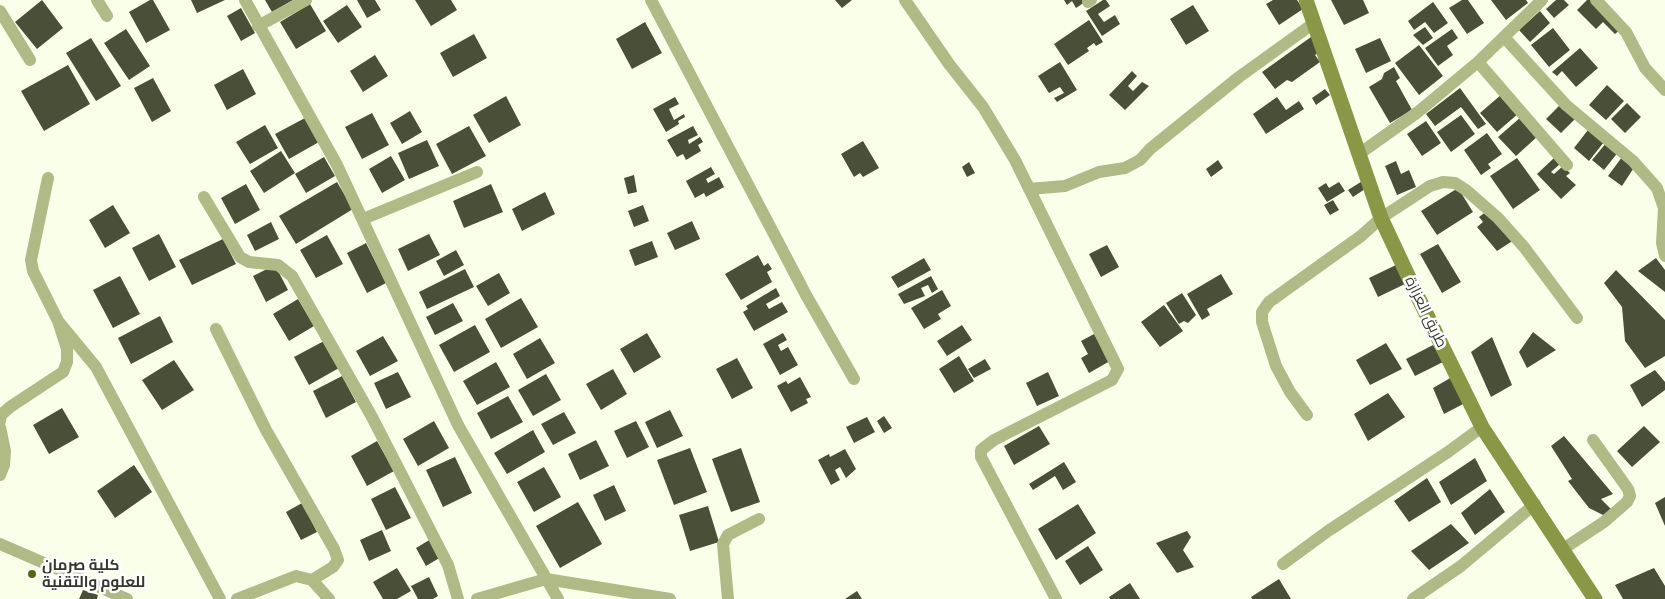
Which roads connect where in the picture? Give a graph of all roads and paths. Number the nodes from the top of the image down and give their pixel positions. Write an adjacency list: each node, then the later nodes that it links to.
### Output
1 (97, 0): 10 (street)
2 (245, 0): 12 (street)
3 (306, 0): 12 (street)
4 (651, 0): 29 (street)
5 (905, 0): 21 (street)
6 (1306, 0): 11 (street, طريق العزازة)
7 (1542, 0): 13 (street)
8 (1596, 0): 16 (street)
9 (0, 11): 14 (street)
10 (107, 16)
11 (1314, 23): 17 (street, طريق العزازة); 21 (street)
12 (258, 26): 24 (street)
13 (1504, 37): 15 (street); 25 (street)
14 (30, 60)
15 (1478, 62): 17 (street); 18 (street)
16 (1665, 90)
17 (1359, 154): 23 (street, طريق العزازة)
18 (1567, 165)
19 (477, 172): 24 (street)
20 (48, 178): 27 (street)
21 (1029, 189): 52 (street)
22 (204, 197): 47 (street)
23 (1381, 218): 26 (street); 30 (street); 33 (street, طريق العزازة)
24 (363, 219): 41 (street)
25 (1665, 256)
26 (1577, 318)
27 (58, 321): 31 (street); 44 (street)
28 (216, 329): 42 (street)
29 (854, 379)
30 (1307, 415)
31 (0, 421)
32 (0, 427): 35 (street)
33 (1482, 427): 36 (street, طريق العزازة); 40 (street)
34 (1593, 440): 39 (street)
35 (0, 474)
36 (1535, 504): 39 (street, طريق العزازة); 53 (street)
37 (759, 519): 51 (street)
38 (0, 544): 43 (street)
39 (1563, 548): 54 (street, طريق العزازة)
40 (1283, 564)
41 (546, 579): 48 (street); 49 (street); 50 (street)
42 (312, 580): 45 (street); 46 (street)
43 (127, 599)
44 (220, 599)
45 (237, 599)
46 (329, 599)
47 (458, 599)
48 (477, 599)
49 (558, 599)
50 (670, 599)
51 (728, 599)
52 (1056, 599)
53 (1413, 599)
54 (1595, 599)

